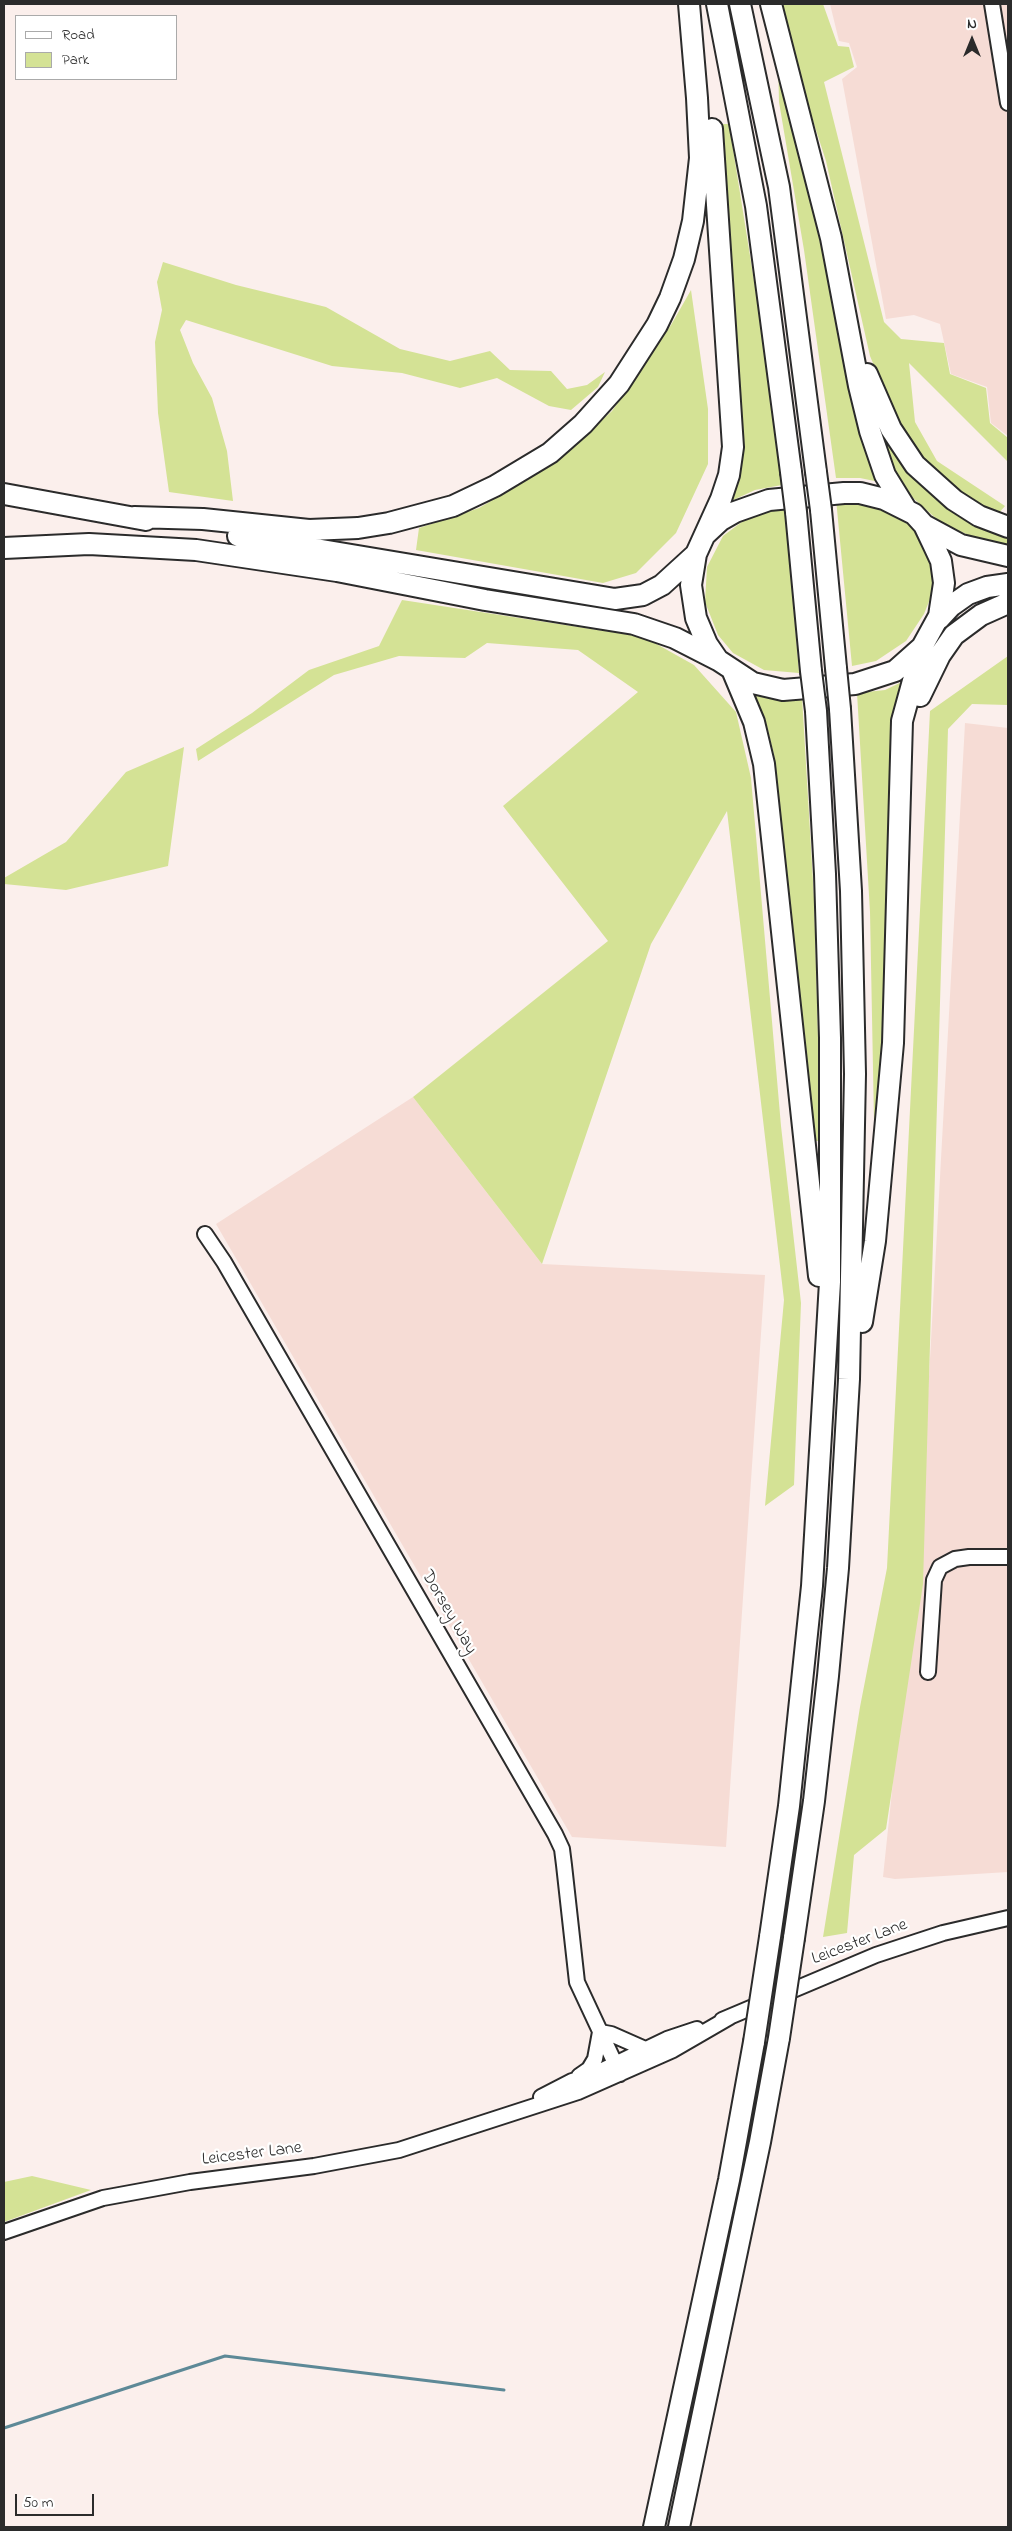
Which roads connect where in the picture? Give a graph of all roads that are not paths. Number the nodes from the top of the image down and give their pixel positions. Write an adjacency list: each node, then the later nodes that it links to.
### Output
1 (689, 4): 13 (highway)
2 (700, 4): 16 (highway)
3 (717, 4): 28 (highway, bridge)
4 (740, 4): 27 (highway, bridge)
5 (763, 4): 8 (highway)
6 (771, 4): 8 (highway)
7 (992, 4): 9 (street)
8 (792, 83): 10 (highway)
9 (1008, 103)
10 (852, 340): 12 (highway); 15 (highway)
11 (4, 494): 13 (highway)
12 (906, 509): 14 (highway); 16 (highway)
13 (134, 518): 18 (highway)
14 (924, 525): 19 (highway); 22 (highway)
15 (1008, 527)
16 (706, 534): 18 (highway)
17 (4, 548): 24 (highway)
18 (696, 554): 24 (highway)
19 (1008, 556)
20 (1008, 584): 22 (highway)
21 (1008, 603): 25 (highway)
22 (934, 624): 23 (highway)
23 (922, 646): 24 (highway); 25 (highway)
24 (726, 666): 28 (highway)
25 (901, 814): 27 (highway)
26 (205, 1234): 33 (street, Dorsey Way)
27 (848, 1411): 40 (highway, bridge)
28 (821, 1425): 39 (highway, bridge)
29 (1008, 1557): 30 (street)
30 (928, 1672)
31 (1008, 1918): 32 (street, Leicester Lane)
32 (730, 2017): 34 (street, Leicester Lane); 35 (street, Leicester Lane)
33 (600, 2032): 34 (street); 35 (street, Dorsey Way); 36 (street)
34 (645, 2050): 35 (street, Leicester Lane)
35 (618, 2069): 36 (street, Leicester Lane); 37 (street, Leicester Lane)
36 (572, 2081): 37 (street, Leicester Lane)
37 (504, 2115): 38 (street, Leicester Lane)
38 (4, 2232)
39 (654, 2527)
40 (679, 2527)

